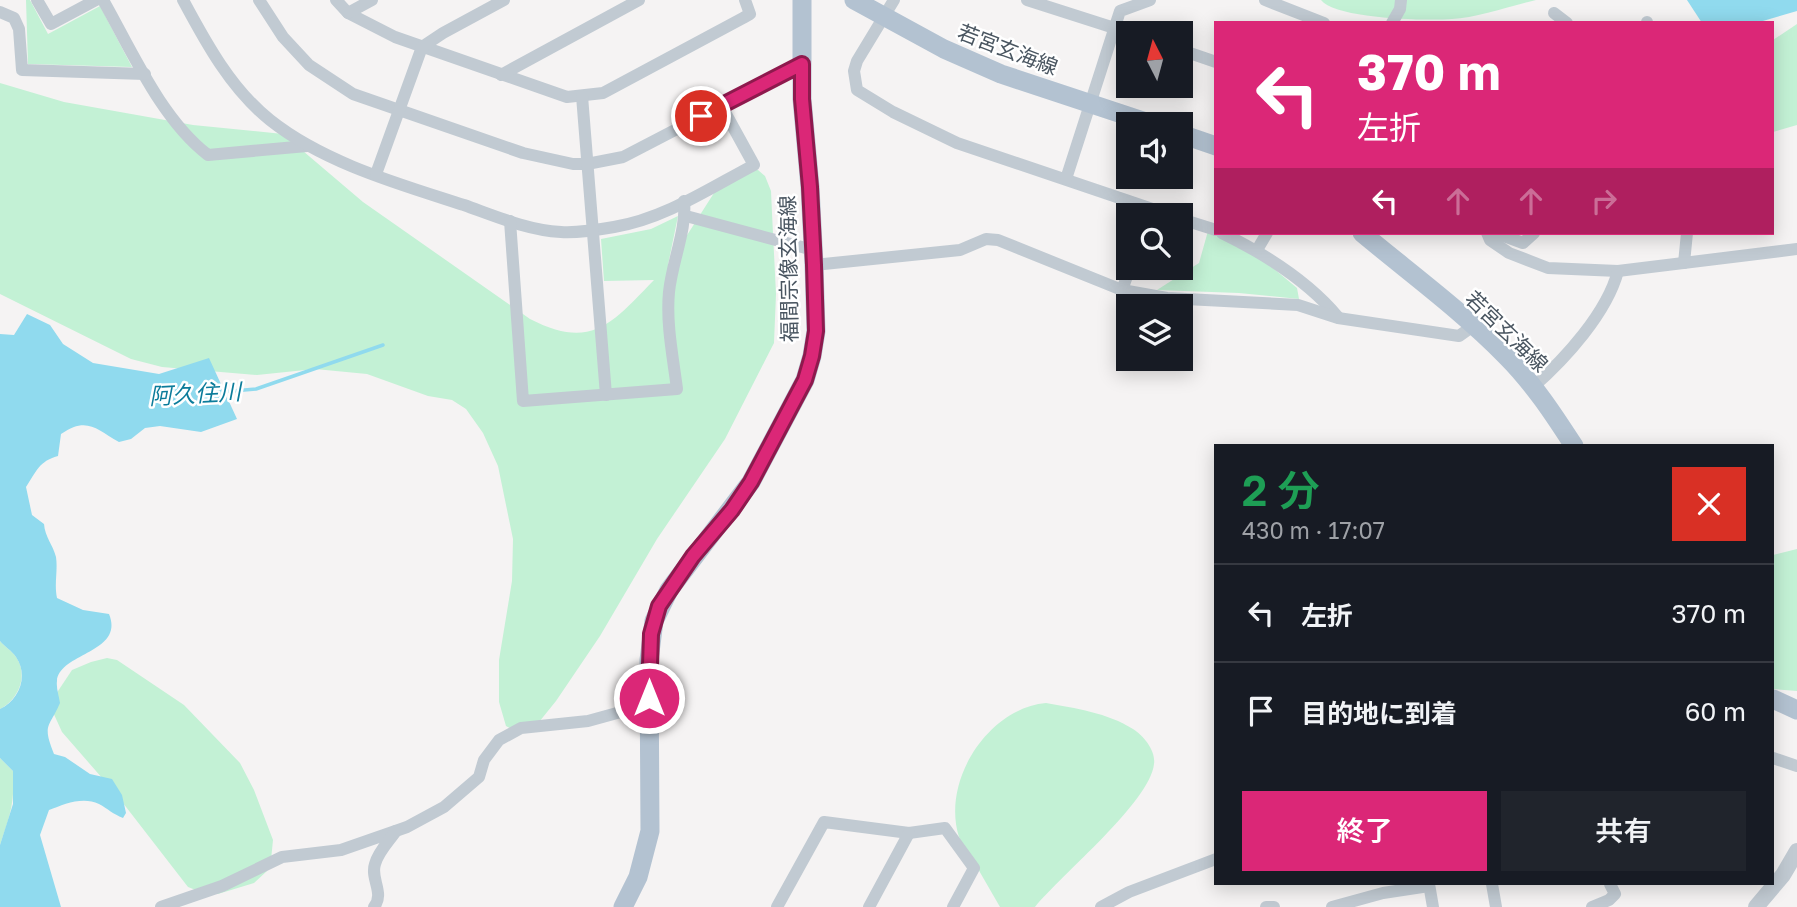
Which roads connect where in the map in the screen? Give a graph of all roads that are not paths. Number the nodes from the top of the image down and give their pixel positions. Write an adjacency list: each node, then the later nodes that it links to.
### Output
1 (37, 0): 2 (street)
2 (96, 0)
3 (103, 0): 29 (street)
4 (183, 0): 38 (street)
5 (259, 0): 34 (street)
6 (336, 0): 19 (street)
7 (372, 0): 19 (street)
8 (504, 0): 25 (street)
9 (639, 0): 30 (street)
10 (745, 0): 31 (street)
11 (802, 0): 28 (main road, 福間宗像玄海線)
12 (854, 0): 17 (main road, 若宮玄海線)
13 (1027, 0): 24 (street)
14 (1150, 0): 24 (street)
15 (1265, 0): 21 (street)
16 (1401, 0): 22 (street)
17 (889, 8): 32 (main road, 若宮玄海線); 41 (street)
18 (0, 12): 29 (street)
19 (348, 13): 25 (street)
20 (1554, 13): 23 (street)
21 (1319, 21)
22 (1393, 21)
23 (1564, 21)
24 (1114, 28): 32 (street)
25 (422, 47): 30 (street); 34 (street)
26 (1194, 54): 27 (street)
27 (1214, 61)
28 (802, 64): 33 (street); 58 (main road, 福間宗像玄海線)
29 (145, 74): 38 (street)
30 (501, 75): 31 (street)
31 (582, 96): 39 (street)
32 (1090, 104): 35 (main road, 若宮玄海線); 41 (street)
33 (721, 105): 39 (street); 42 (street)
34 (398, 109): 39 (street); 40 (street)
35 (1116, 112)
36 (1193, 138): 37 (main road)
37 (1214, 145)
38 (307, 146): 40 (street)
39 (587, 164): 47 (street)
40 (376, 174): 45 (street)
41 (1066, 178): 43 (street)
42 (684, 201): 44 (street); 47 (street)
43 (1127, 203)
44 (686, 216): 58 (street); 66 (street)
45 (510, 221): 47 (street); 66 (street)
46 (1193, 223): 48 (street)
47 (592, 229): 66 (street)
48 (1214, 229)
49 (1226, 235): 57 (street)
50 (1266, 235): 57 (street)
51 (1364, 235): 64 (main road, 若宮玄海線)
52 (1488, 235): 60 (street)
53 (1501, 235): 54 (street)
54 (1532, 235)
55 (1687, 235): 59 (street)
56 (1797, 249): 59 (street)
57 (1256, 250): 63 (street)
58 (814, 258): 62 (street); 68 (main road, 福間宗像玄海線)
59 (1684, 263): 60 (street)
60 (1618, 271): 65 (street)
61 (1126, 280): 62 (street)
62 (1122, 290): 63 (street)
63 (1338, 318): 64 (street)
64 (1474, 326): 65 (main road, 若宮玄海線)
65 (1533, 387): 67 (main road, 若宮玄海線)
66 (606, 395)
67 (1573, 444)
68 (649, 698): 73 (street); 82 (main road, 福間宗像玄海線)
69 (1774, 699): 70 (main road)
70 (1797, 710)
71 (1774, 758): 72 (street)
72 (1797, 766)
73 (397, 830): 80 (street); 81 (street)
74 (909, 832): 83 (street); 84 (street); 85 (street)
75 (1797, 851): 93 (street)
76 (1214, 860): 86 (street)
77 (1429, 885): 89 (street); 90 (street)
78 (1492, 885): 91 (street)
79 (1610, 885): 92 (street)
80 (161, 907)
81 (374, 907)
82 (624, 907)
83 (777, 907)
84 (869, 907)
85 (953, 907)
86 (1101, 907)
87 (1266, 907): 88 (street)
88 (1274, 907)
89 (1332, 907)
90 (1433, 907)
91 (1496, 907)
92 (1592, 907)
93 (1756, 907)

